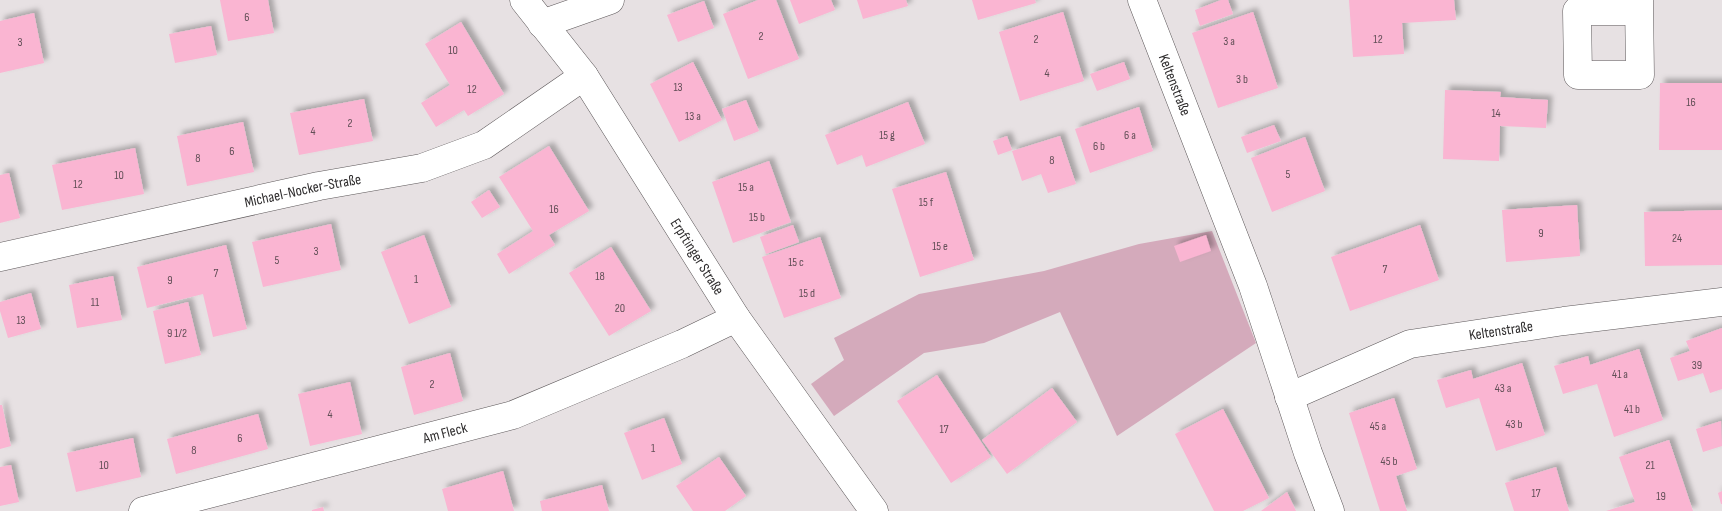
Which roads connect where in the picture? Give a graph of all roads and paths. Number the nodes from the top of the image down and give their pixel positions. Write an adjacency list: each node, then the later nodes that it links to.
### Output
1 (524, 0): 4 (street, Erpftinger Straße)
2 (610, 0): 4 (street)
3 (1142, 0): 9 (street, Keltenstraße)
4 (542, 24): 5 (street, Erpftinger Straße)
5 (584, 76): 6 (street, Michael-Nocker-Straße); 8 (street, Erpftinger Straße)
6 (0, 257)
7 (1722, 302): 9 (street, Keltenstraße)
8 (736, 318): 10 (street, Am Fleck); 11 (street, Erpftinger Straße)
9 (1290, 396): 12 (street, Keltenstraße)
10 (142, 511)
11 (874, 511)
12 (1330, 511)

